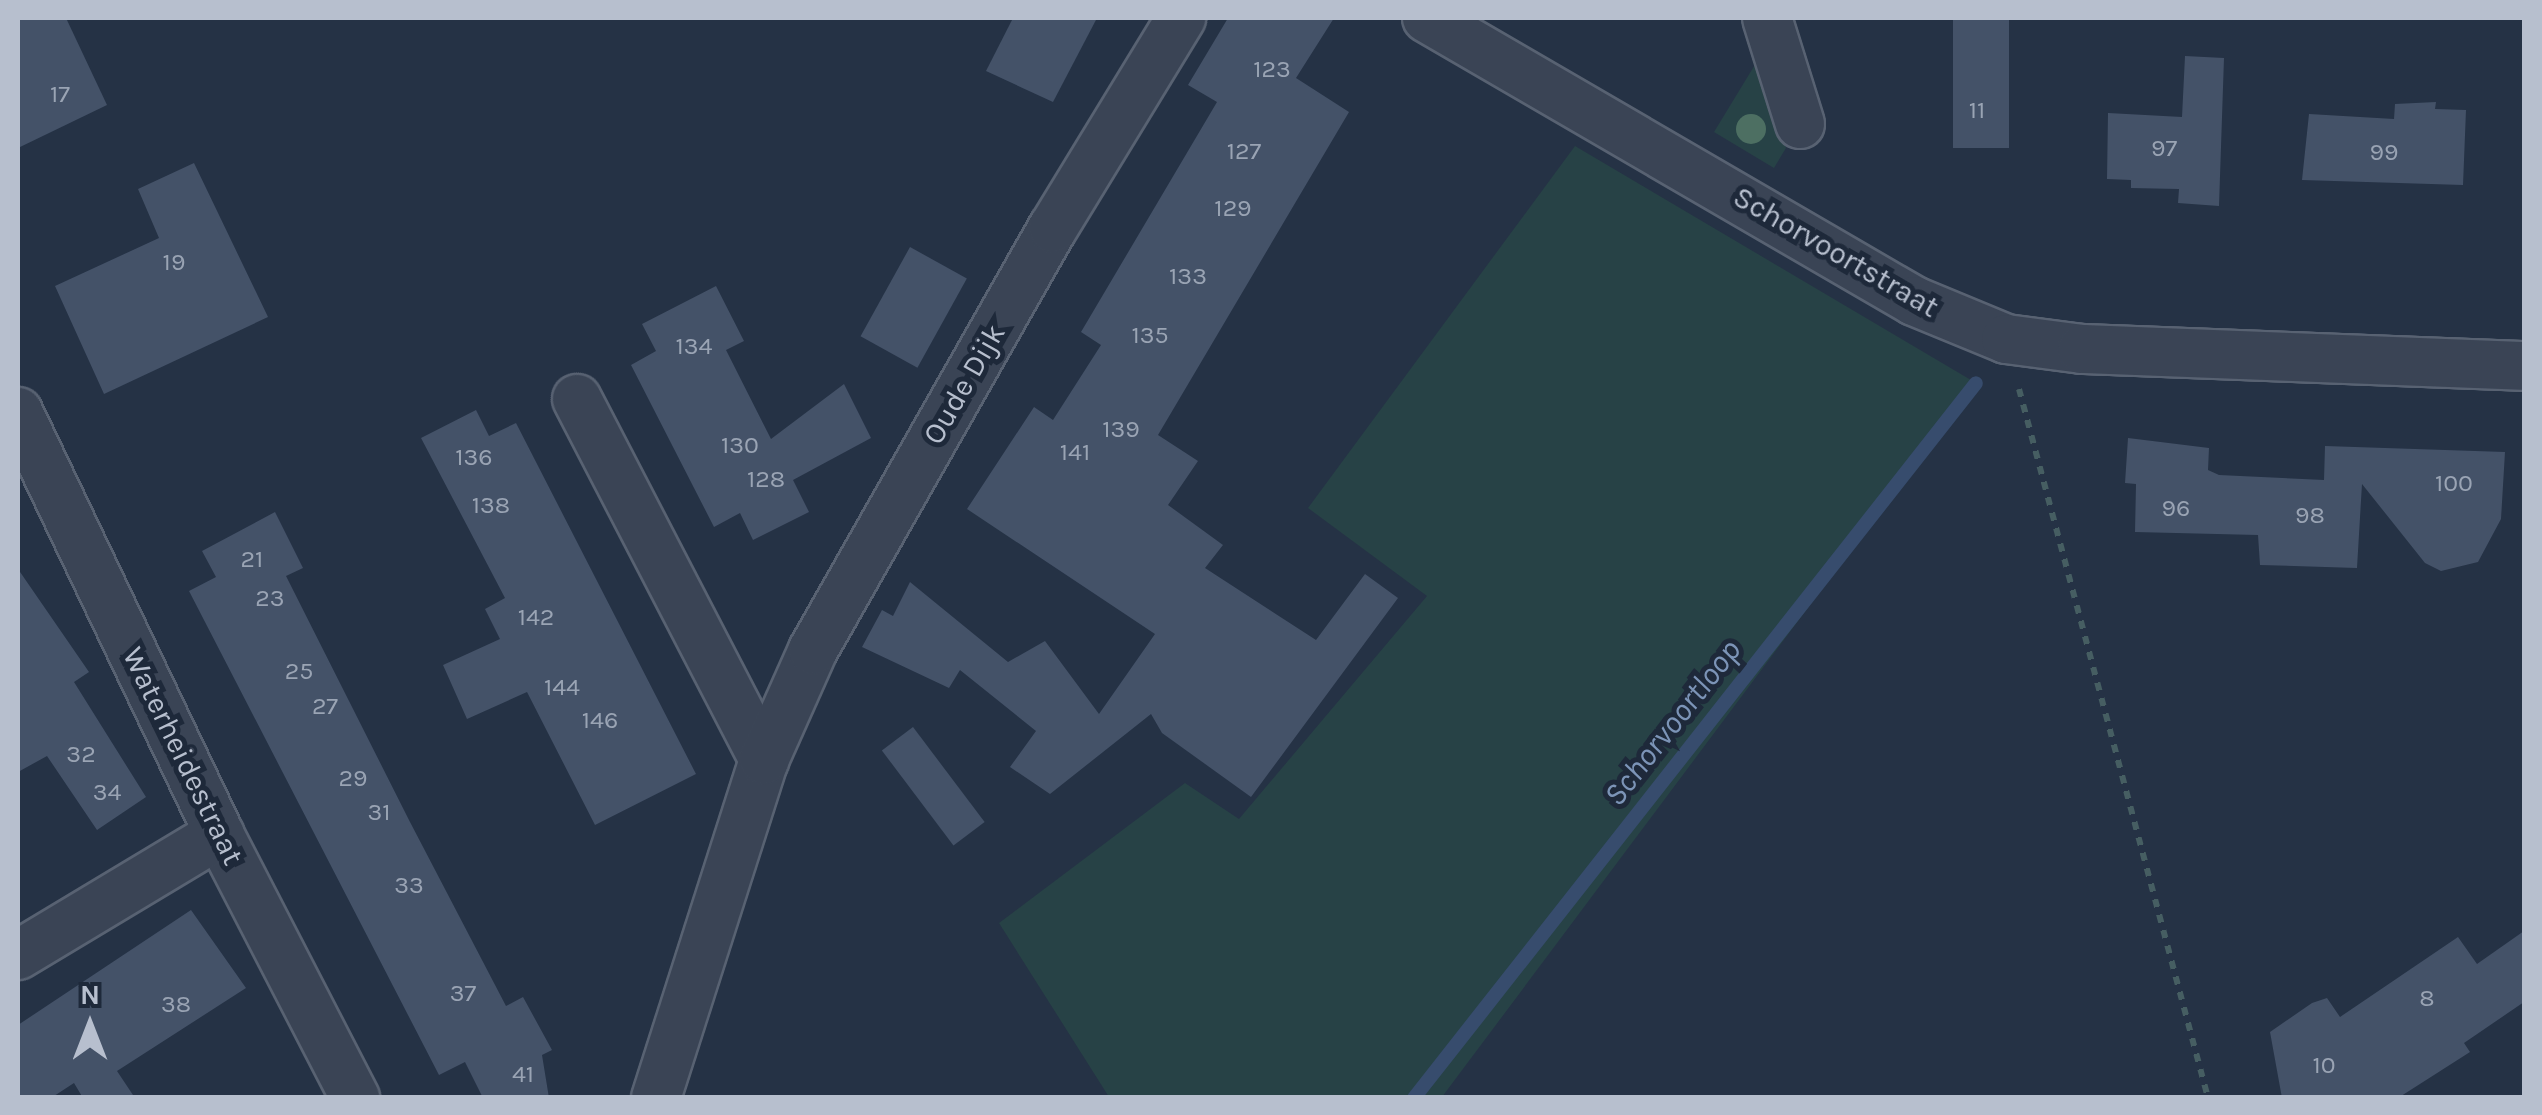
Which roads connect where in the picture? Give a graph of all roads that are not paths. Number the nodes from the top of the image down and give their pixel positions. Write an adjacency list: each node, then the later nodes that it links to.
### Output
1 (1181, 18): 8 (street, Oude Dijk)
2 (1428, 18): 5 (street, Schorvoortstraat)
3 (1767, 18): 4 (street)
4 (1800, 124)
5 (2524, 366)
6 (577, 398): 8 (street)
7 (18, 412): 9 (street, Waterheidestraat)
8 (764, 760): 12 (street, Oude Dijk)
9 (219, 834): 10 (street); 11 (street, Waterheidestraat)
10 (18, 955)
11 (355, 1098)
12 (656, 1098)

